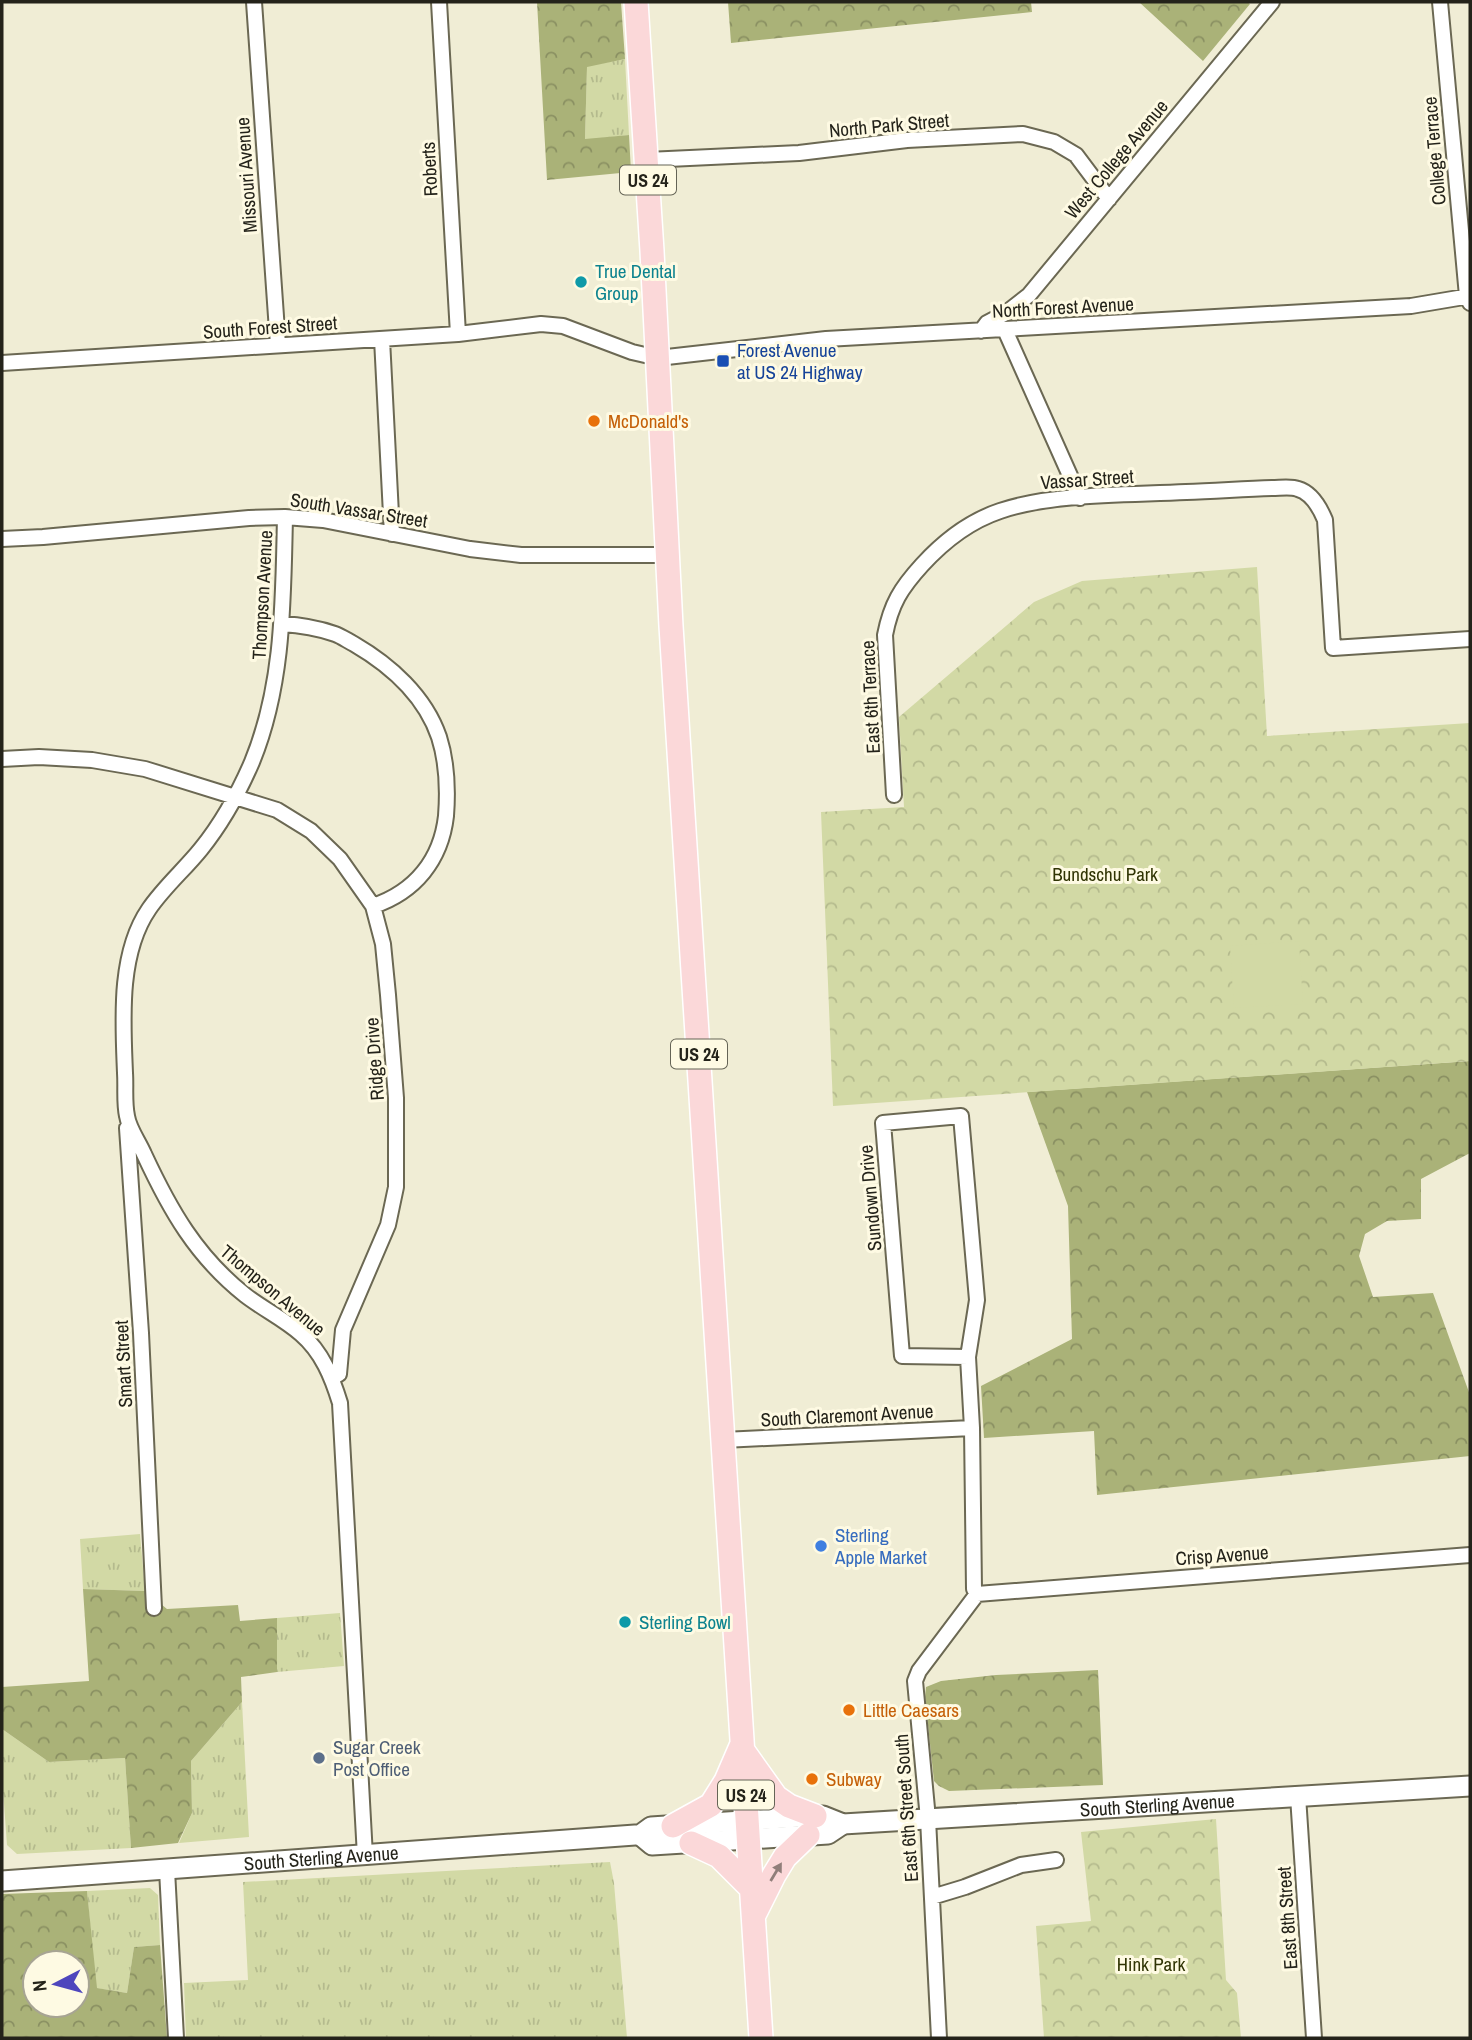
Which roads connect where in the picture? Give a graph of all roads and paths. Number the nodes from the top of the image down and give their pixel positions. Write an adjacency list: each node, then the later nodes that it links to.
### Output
1 (254, 2): 13 (street, Missouri Avenue)
2 (439, 2): 11 (street, Roberts)
3 (636, 2): 6 (main road, US 24)
4 (1272, 2): 7 (street, West College Avenue)
5 (1440, 2): 8 (street, College Terrace)
6 (647, 160): 7 (street, North Park Street); 14 (main road, US 24)
7 (1109, 199): 10 (street, West College Avenue)
8 (1469, 299): 9 (street, North Forest Avenue)
9 (1005, 330): 10 (street, North Forest Avenue); 16 (street)
10 (981, 331): 14 (street, North Forest Avenue)
11 (458, 334): 12 (street, South Forest Street); 14 (street, South Forest Street)
12 (382, 339): 13 (street, South Forest Street); 18 (street)
13 (278, 345): 15 (street, South Forest Street)
14 (658, 358): 20 (main road, US 24)
15 (2, 363)
16 (1080, 498): 21 (street, Vassar Street); 23 (street, Vassar Street)
17 (285, 517): 18 (street, South Vassar Street); 19 (street, South Vassar Street); 22 (street, Thompson Avenue)
18 (392, 534): 20 (street, South Vassar Street)
19 (2, 539)
20 (668, 555): 32 (main road, US 24)
21 (895, 599): 25 (street, East 6th Terrace)
22 (282, 624): 26 (street, Thompson Avenue); 27 (street)
23 (1470, 639)
24 (2, 759): 26 (street, Ridge Drive)
25 (894, 795)
26 (235, 796): 27 (street, Ridge Drive); 28 (street, Thompson Avenue)
27 (373, 906): 30 (street, Ridge Drive)
28 (127, 1117): 30 (street, Thompson Avenue); 35 (street, Smart Street)
29 (968, 1357): 29 (street, Sundown Drive); 31 (street, Sundown Drive)
30 (332, 1378): 45 (street, Thompson Avenue)
31 (972, 1428): 32 (street, South Claremont Avenue); 34 (street)
32 (723, 1440): 36 (main road, US 24)
33 (1470, 1555): 34 (street, Crisp Avenue)
34 (977, 1594): 39 (street, East 6th Street South)
35 (155, 1608)
36 (743, 1746): 40 (main road); 41 (main road); 42 (main road, US 24)
37 (1470, 1786): 38 (main road, South Sterling Avenue)
38 (1298, 1796): 39 (main road, South Sterling Avenue); 55 (street, East 8th Street)
39 (928, 1819): 41 (main road, South Sterling Avenue); 50 (street, East 6th Street South)
40 (673, 1826): 42 (main road, South Sterling Avenue); 43 (main road, South Sterling Avenue)
41 (811, 1826): 42 (main road, South Sterling Avenue); 51 (main road, one-way to 41)
42 (748, 1830): 44 (main road, South Sterling Avenue); 49 (main road, US 24)
43 (640, 1835): 44 (main road, South Sterling Avenue); 45 (main road, South Sterling Avenue)
44 (691, 1843): 49 (main road)
45 (365, 1856): 47 (main road, South Sterling Avenue)
46 (1056, 1860): 50 (street)
47 (167, 1870): 48 (main road, South Sterling Avenue); 52 (street)
48 (2, 1881)
49 (752, 1888): 51 (main road, US 24)
50 (932, 1897): 54 (street, East 6th Street South)
51 (754, 1915): 53 (main road, US 24)
52 (177, 2038)
53 (761, 2038)
54 (939, 2038)
55 (1314, 2038)

